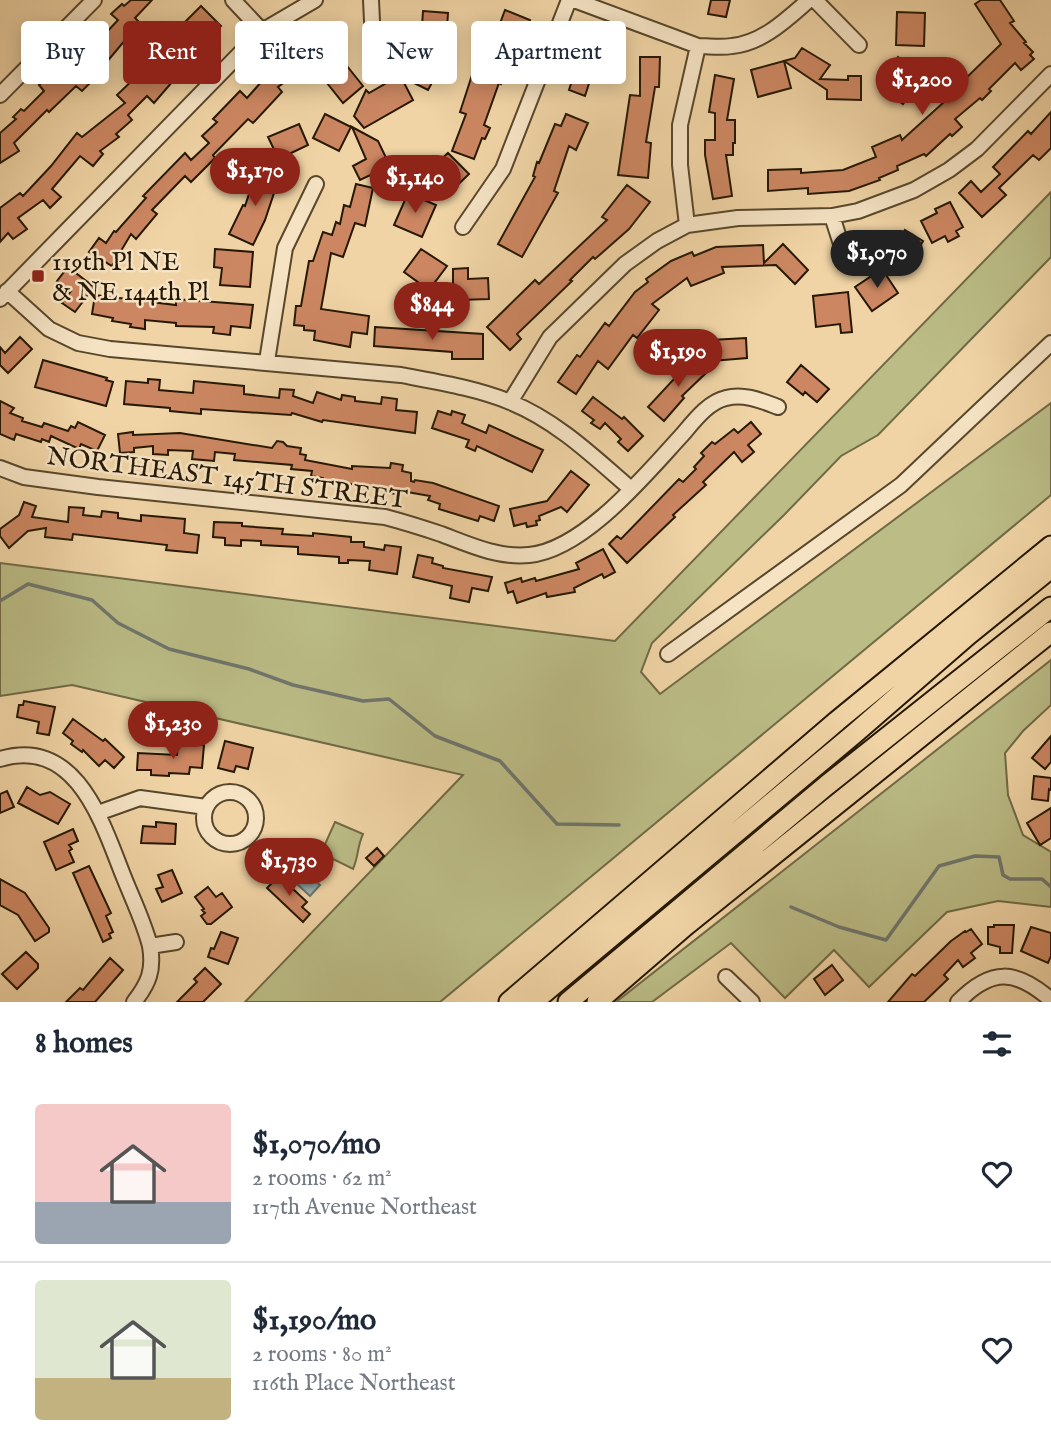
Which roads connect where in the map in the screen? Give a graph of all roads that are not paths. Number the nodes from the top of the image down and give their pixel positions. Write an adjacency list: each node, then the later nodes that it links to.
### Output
1 (93, 0): 15 (street)
2 (233, 0): 8 (street)
3 (315, 0): 9 (street)
4 (371, 0): 10 (street)
5 (572, 0): 12 (street); 19 (street)
6 (809, 0): 12 (street)
7 (815, 0): 11 (street)
8 (253, 21)
9 (279, 21)
10 (372, 21)
11 (859, 45)
12 (698, 46): 18 (street)
13 (235, 59): 21 (street)
14 (1051, 74): 17 (street)
15 (0, 95)
16 (316, 184): 23 (street)
17 (832, 216): 18 (street); 20 (street)
18 (687, 225): 24 (street)
19 (463, 228)
20 (841, 244)
21 (4, 295): 23 (street)
22 (1051, 343): 32 (street)
23 (267, 362): 24 (street)
24 (510, 402): 27 (street)
25 (778, 407): 27 (street, NORTHEAST 145TH STREET)
26 (0, 467): 27 (street, NORTHEAST 145TH STREET)
27 (631, 489)
28 (1051, 546): 34 (highway)
29 (1051, 568): 33 (highway)
30 (1051, 607): 45 (highway)
31 (1051, 632): 46 (highway)
32 (668, 654)
33 (942, 659): 34 (highway); 44 (highway)
34 (806, 748): 43 (highway)
35 (0, 759): 37 (street)
36 (206, 807): 37 (street)
37 (98, 813): 39 (street)
38 (176, 943): 39 (street)
39 (150, 946): 42 (street)
40 (726, 977): 47 (street)
41 (1051, 1000): 48 (street)
42 (134, 1002)
43 (509, 1002)
44 (533, 1002)
45 (568, 1002)
46 (597, 1002)
47 (752, 1002)
48 (958, 1002)

